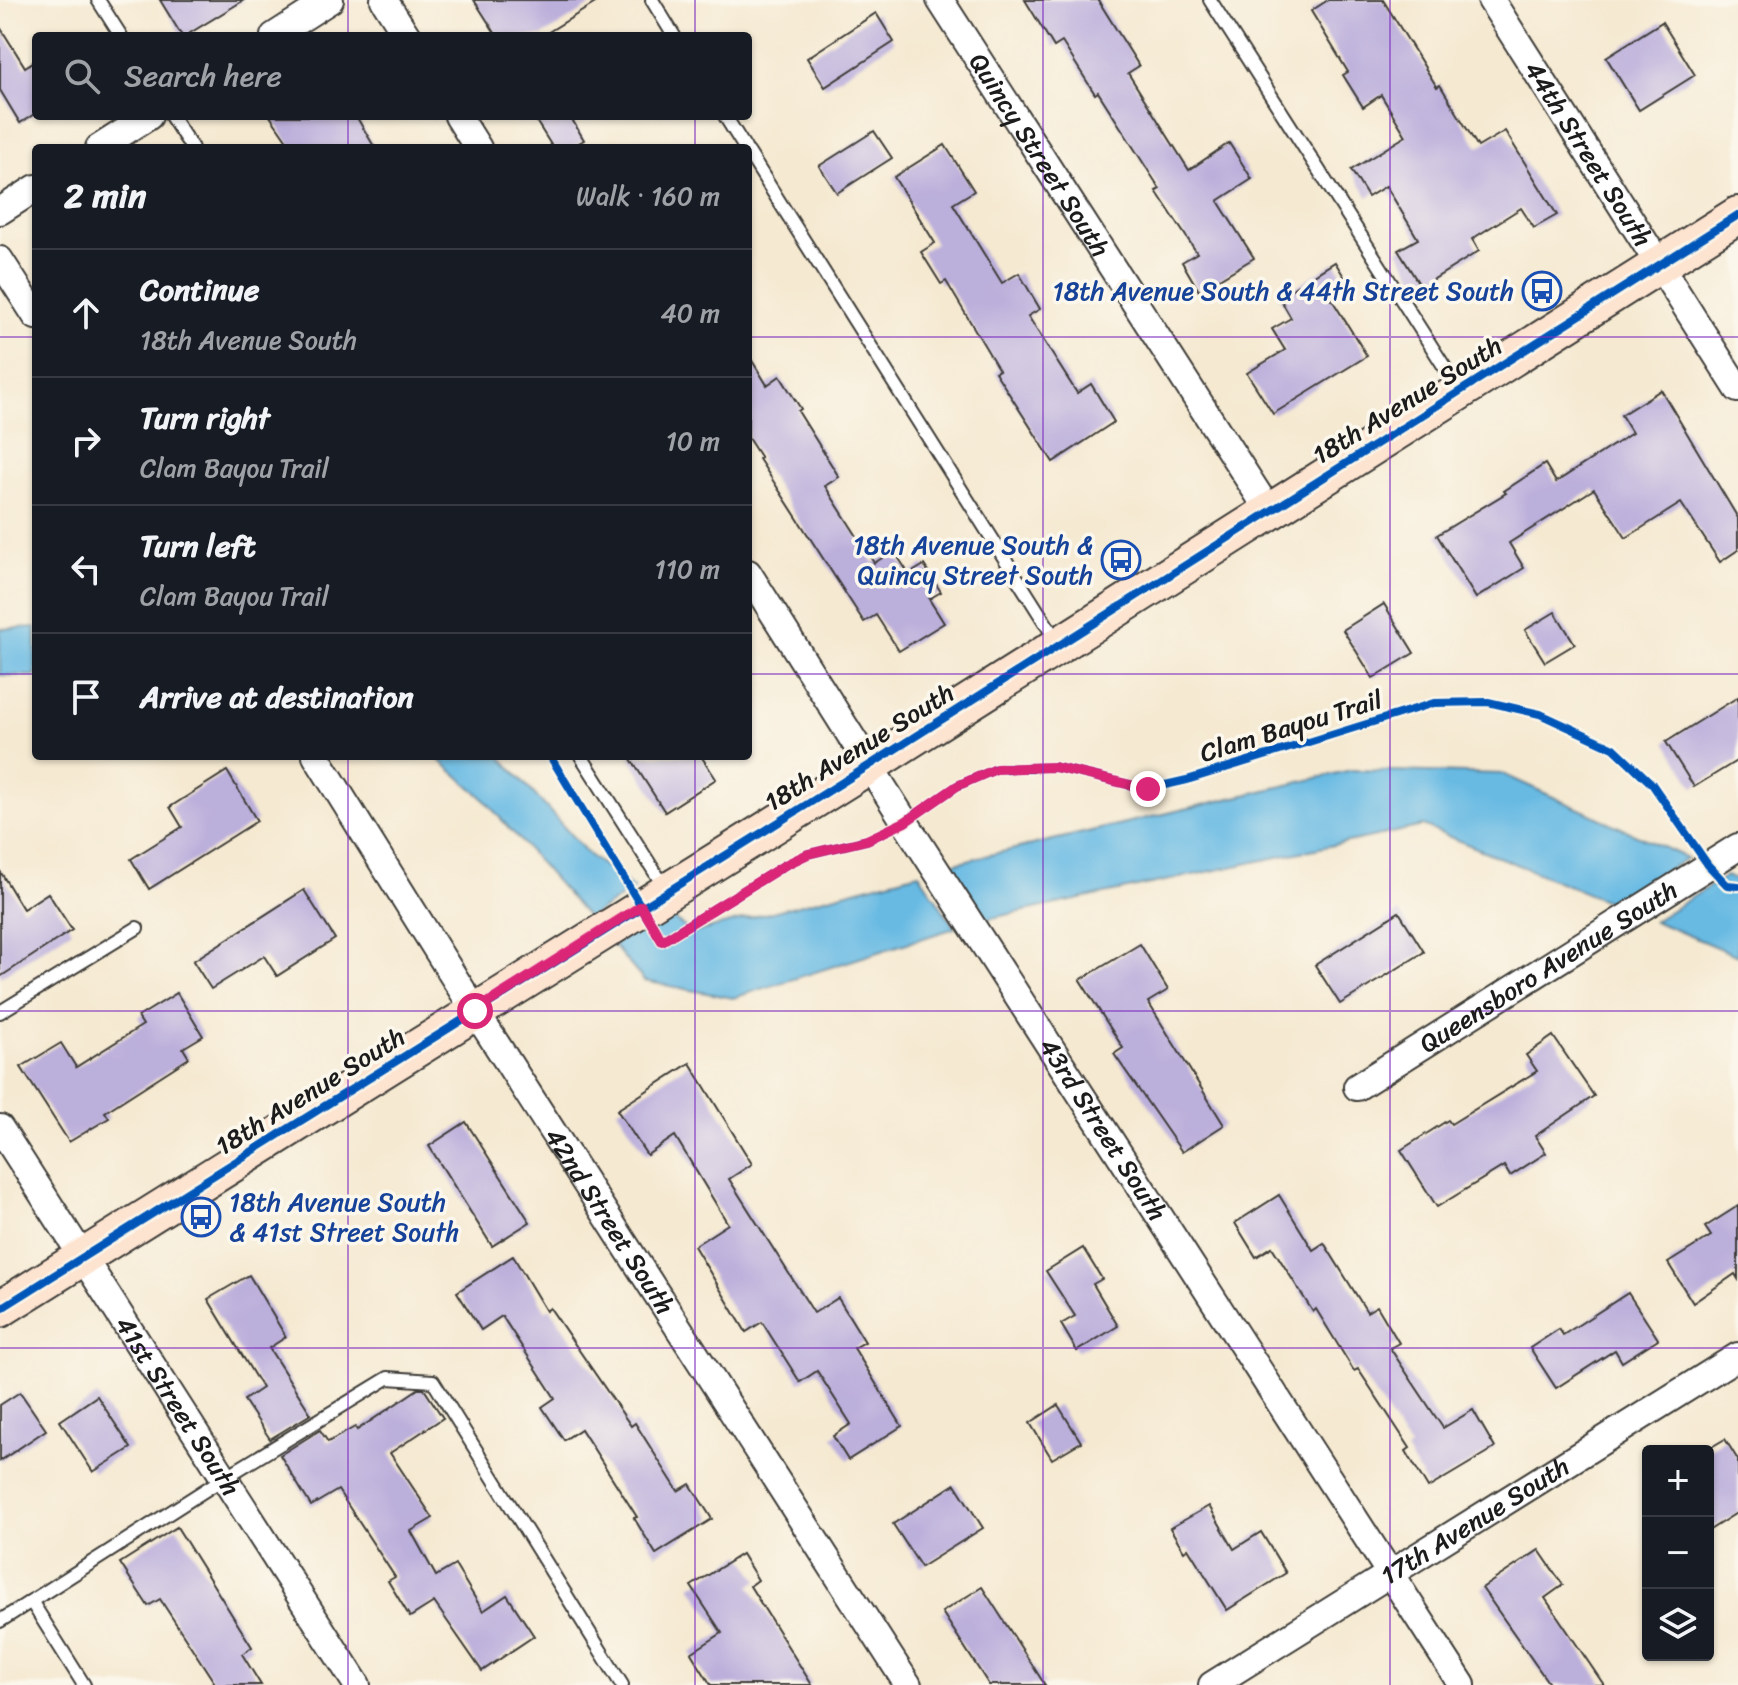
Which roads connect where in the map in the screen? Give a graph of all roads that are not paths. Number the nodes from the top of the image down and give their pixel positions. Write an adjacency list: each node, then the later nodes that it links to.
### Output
1 (98, 0): 8 (lane)
2 (330, 0): 9 (street)
3 (384, 0): 10 (street)
4 (652, 0): 11 (lane)
5 (940, 0): 29 (street, Quincy Street South)
6 (1210, 0): 28 (lane)
7 (1491, 0): 25 (street, 44th Street South)
8 (118, 32)
9 (280, 32)
10 (404, 32)
11 (672, 32)
12 (143, 120): 16 (street)
13 (174, 120): 17 (lane)
14 (460, 120): 18 (street)
15 (728, 120): 19 (lane)
16 (105, 144)
17 (189, 144)
18 (476, 144)
19 (743, 144)
20 (752, 158): 31 (lane)
21 (32, 191): 22 (street)
22 (0, 211)
23 (1738, 215): 25 (street, 18th Avenue South)
24 (0, 260): 26 (street)
25 (1658, 266): 27 (street, 44th Street South); 28 (street, 18th Avenue South)
26 (32, 310)
27 (1738, 389)
28 (1460, 391): 29 (street, 18th Avenue South)
29 (1269, 511): 31 (street, 18th Avenue South)
30 (752, 579): 34 (street, 43rd Street South)
31 (1059, 644): 34 (street, 18th Avenue South)
32 (318, 760): 38 (street, 42nd Street South)
33 (584, 760): 36 (lane)
34 (870, 765): 36 (street, 18th Avenue South); 46 (street, 43rd Street South)
35 (1738, 847): 40 (street, Queensboro Avenue South)
36 (667, 890): 38 (street, 18th Avenue South)
37 (137, 928): 39 (lane)
38 (475, 1011): 42 (street, 18th Avenue South); 52 (street, 42nd Street South)
39 (0, 1012)
40 (1357, 1087)
41 (0, 1128): 42 (street, 41st Street South)
42 (82, 1257): 43 (street, 18th Avenue South); 45 (street, 41st Street South)
43 (0, 1309)
44 (1738, 1356): 46 (street, 17th Avenue South)
45 (224, 1478): 47 (lane); 50 (street, 41st Street South); 51 (lane)
46 (1390, 1574): 53 (street, 17th Avenue South); 54 (street, 43rd Street South)
47 (31, 1601): 48 (lane); 49 (lane)
48 (0, 1621)
49 (84, 1685)
50 (357, 1685)
51 (622, 1685)
52 (908, 1685)
53 (1212, 1685)
54 (1462, 1685)

